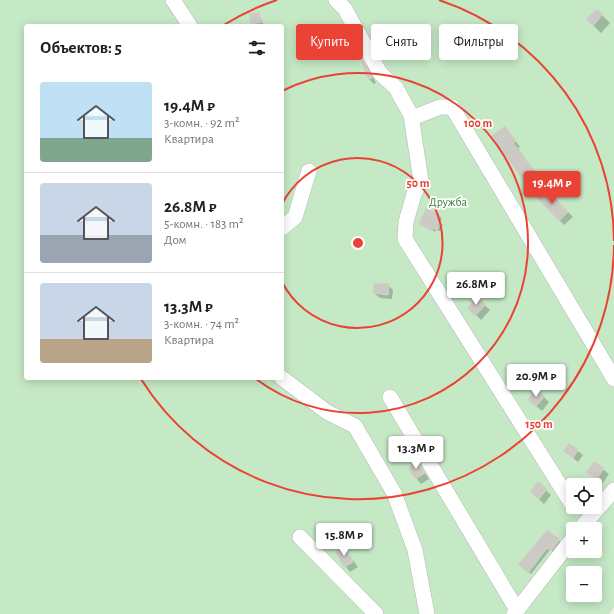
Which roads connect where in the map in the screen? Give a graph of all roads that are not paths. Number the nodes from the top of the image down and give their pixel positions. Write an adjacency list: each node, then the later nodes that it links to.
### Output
1 (173, 0): 3 (lane)
2 (336, 0): 4 (lane)
3 (189, 24)
4 (412, 118): 8 (lane); 11 (lane)
5 (309, 171): 6 (lane)
6 (284, 226)
7 (284, 380): 17 (lane)
8 (614, 380)
9 (390, 397): 15 (lane)
10 (614, 490): 12 (lane)
11 (566, 495)
12 (586, 522)
13 (300, 537): 16 (lane)
14 (566, 547): 15 (lane)
15 (515, 612)
16 (376, 614)
17 (427, 614)

